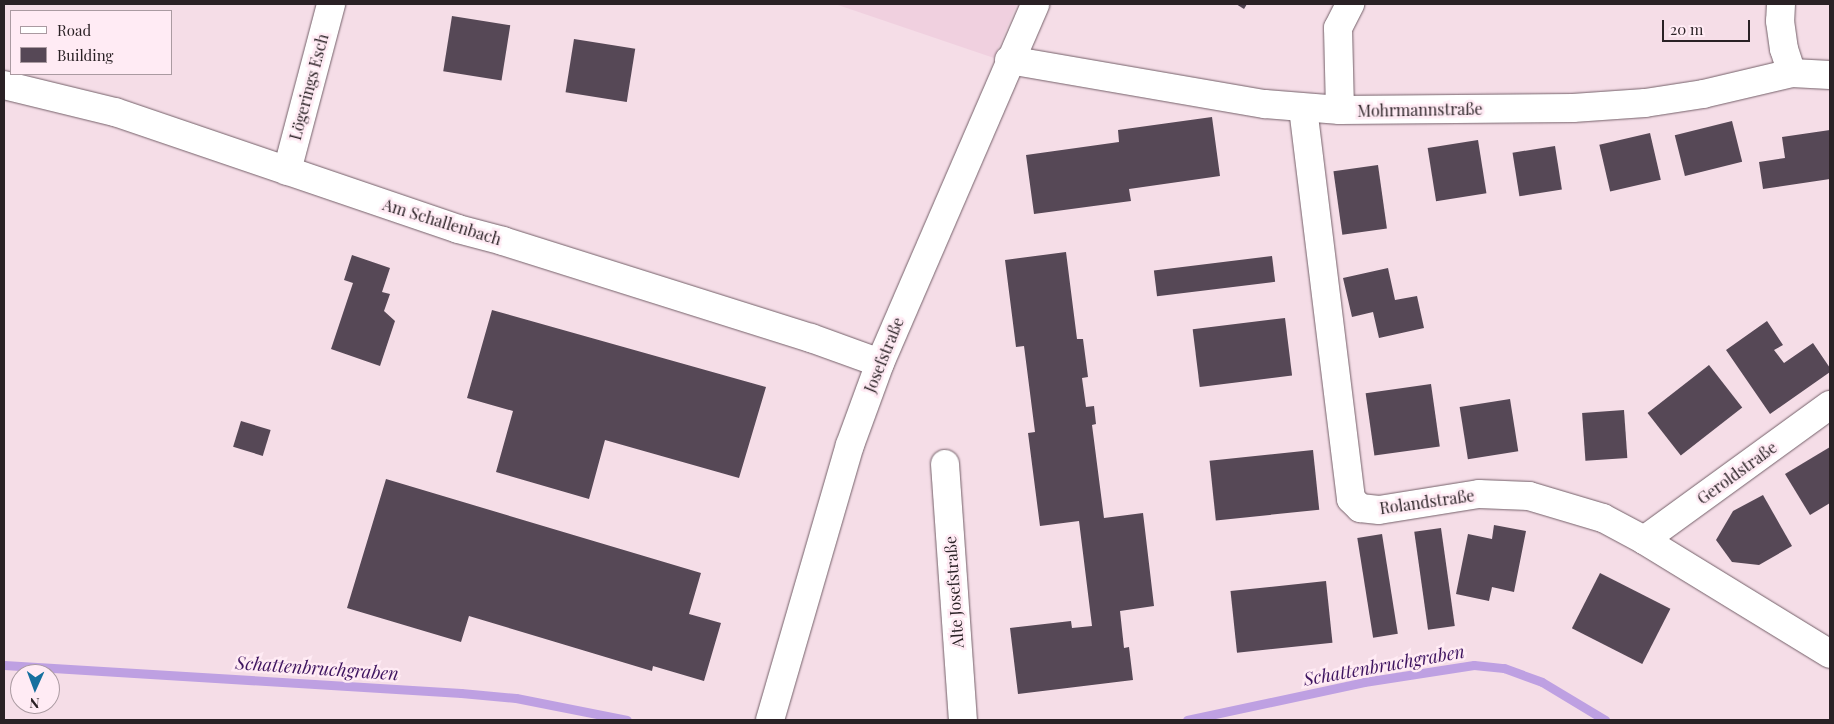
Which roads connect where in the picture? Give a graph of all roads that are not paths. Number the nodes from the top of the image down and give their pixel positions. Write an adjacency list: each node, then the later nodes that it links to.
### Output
1 (331, 4): 11 (street, Lögerings Esch)
2 (1035, 4): 5 (street, Josefstraße)
3 (1350, 4): 10 (street)
4 (1781, 4): 6 (street)
5 (1010, 60): 9 (street, Mohrmannstraße); 12 (street, Josefstraße)
6 (1792, 73): 7 (street, Mohrmannstraße); 10 (street, Mohrmannstraße)
7 (1830, 75)
8 (4, 85): 11 (street, Am Schallenbach)
9 (1303, 108): 10 (street, Mohrmannstraße); 15 (street, Rolandstraße)
10 (1340, 110)
11 (287, 171): 12 (street, Am Schallenbach)
12 (880, 363): 17 (street, Josefstraße)
13 (1830, 405): 15 (street, Geroldstraße)
14 (945, 464): 18 (street, Alte Josefstraße)
15 (1644, 540): 16 (street, Rolandstraße)
16 (1830, 654)
17 (770, 720)
18 (963, 720)

